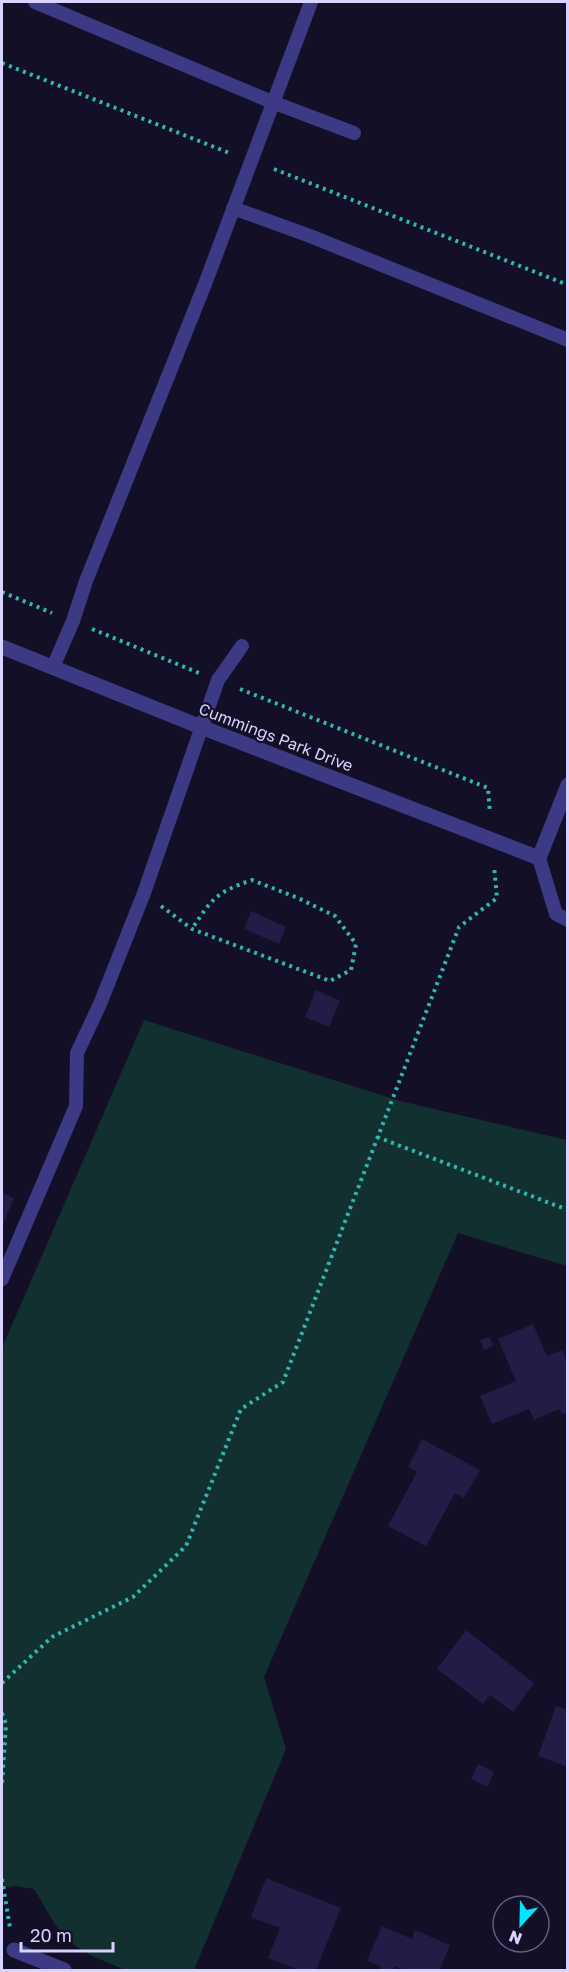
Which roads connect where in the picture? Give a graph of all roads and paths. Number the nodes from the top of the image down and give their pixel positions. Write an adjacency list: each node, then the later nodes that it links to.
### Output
1 (35, 2): 4 (lane)
2 (311, 2): 4 (lane)
3 (2, 63): 6 (path)
4 (272, 102): 5 (lane); 8 (lane)
5 (354, 133)
6 (233, 154)
7 (274, 169): 9 (path)
8 (232, 208): 10 (lane); 12 (lane)
9 (567, 285)
10 (567, 340)
11 (2, 592): 12 (path)
12 (73, 621): 15 (lane); 16 (path)
13 (242, 646): 16 (lane)
14 (2, 647): 15 (street, Cummings Park Drive)
15 (53, 667): 17 (street, Cummings Park Drive)
16 (218, 680): 17 (lane); 19 (path)
17 (201, 727): 20 (street, Cummings Park Drive); 21 (lane)
18 (567, 785): 20 (street)
19 (488, 788)
20 (539, 858): 23 (lane)
21 (144, 893): 24 (path); 27 (lane)
22 (497, 898): 25 (path)
23 (567, 920)
24 (192, 929): 24 (path)
25 (377, 1137): 26 (path); 28 (path)
26 (567, 1210)
27 (2, 1279)
28 (2, 1683)
29 (2, 1713): 30 (path)
30 (2, 1785)
31 (2, 1879): 32 (path)
32 (14, 1950): 33 (street)
33 (64, 1971)

